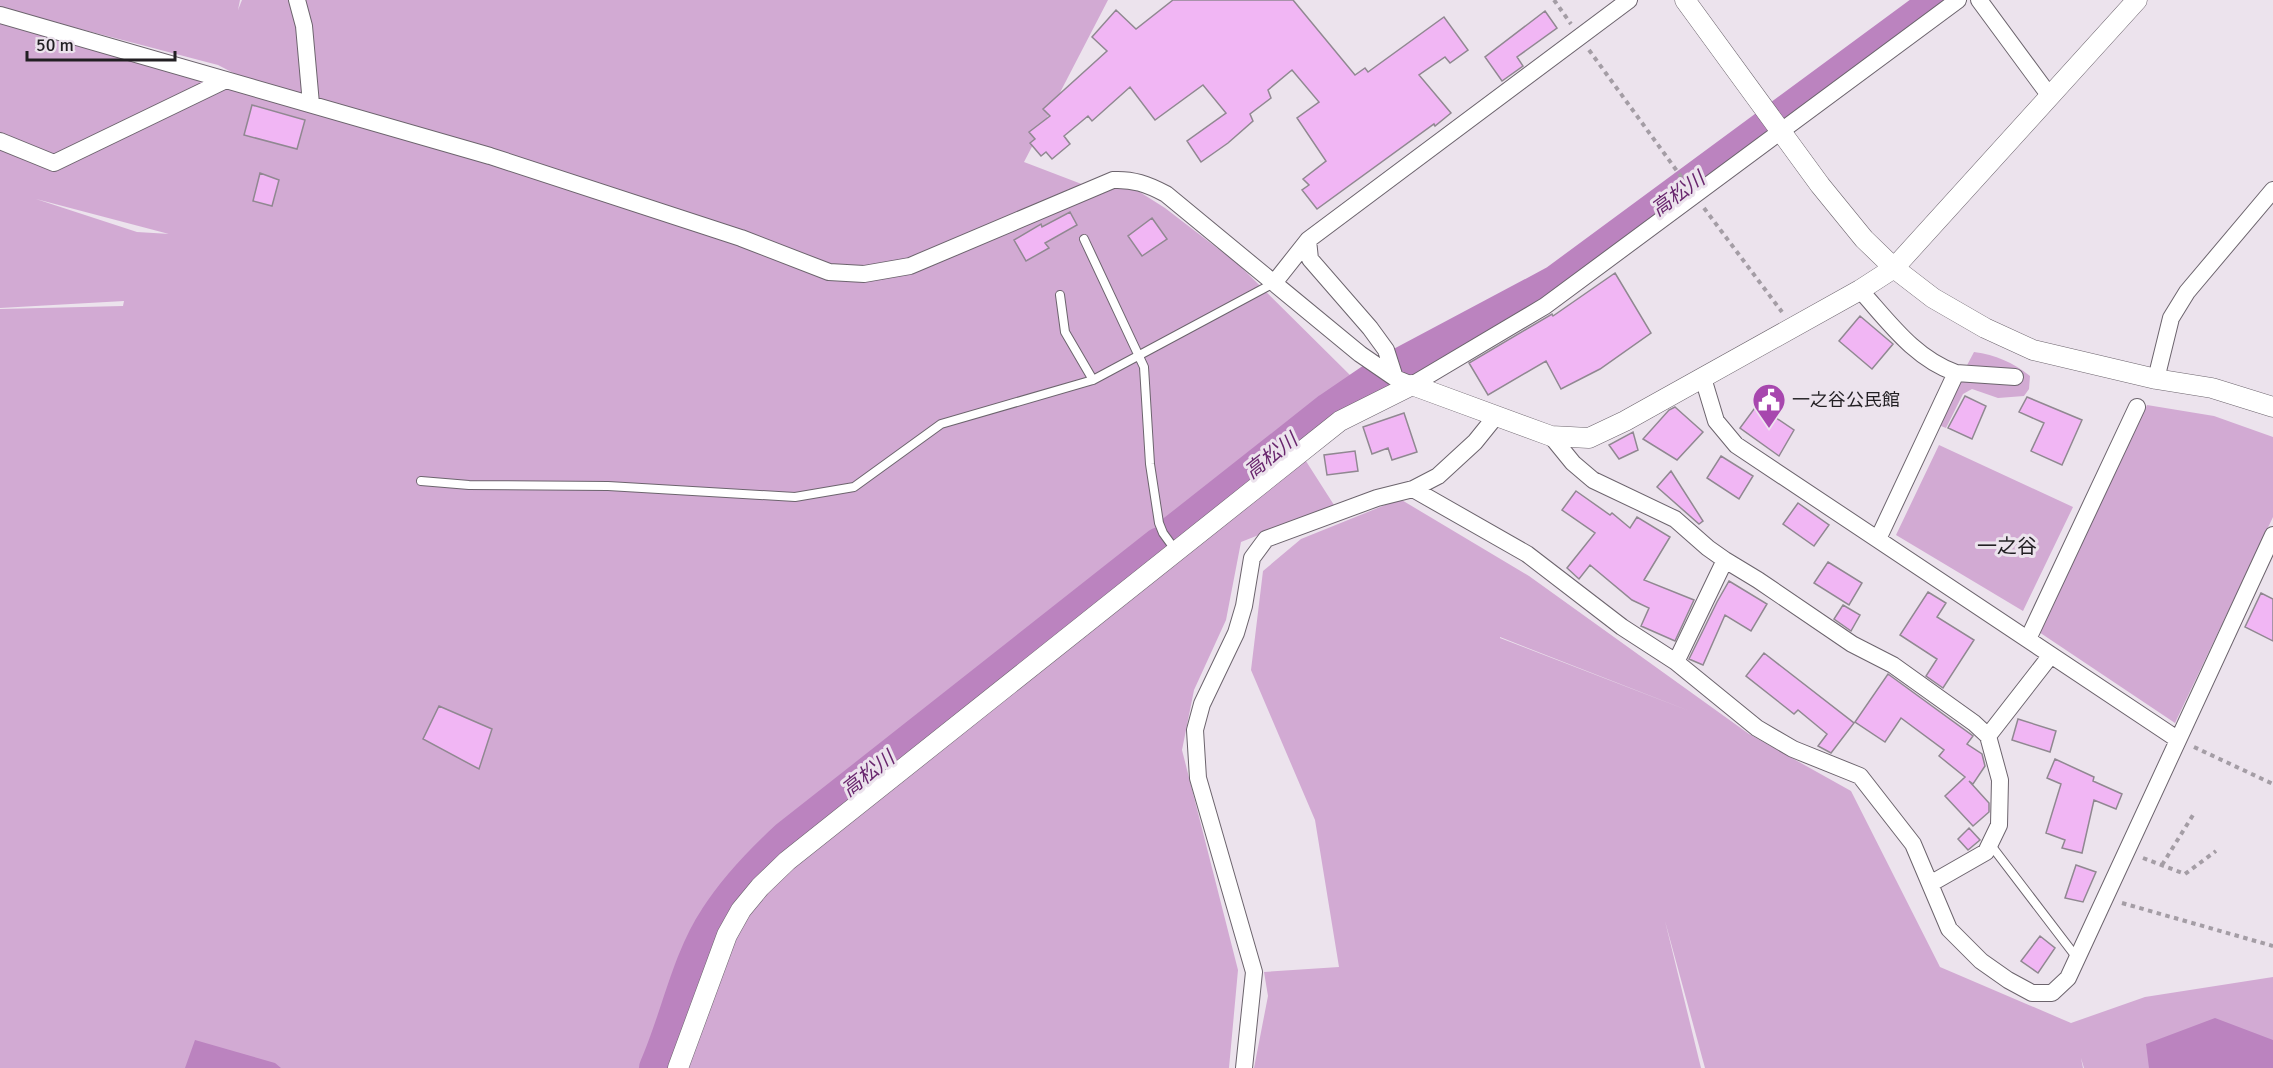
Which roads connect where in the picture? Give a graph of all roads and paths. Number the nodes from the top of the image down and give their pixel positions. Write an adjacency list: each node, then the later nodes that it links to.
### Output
1 (297, 0): 12 (street)
2 (1554, 0): 9 (path)
3 (1629, 0): 9 (street)
4 (1685, 0): 13 (street)
5 (1958, 0): 13 (street)
6 (1980, 0): 11 (street)
7 (2137, 0): 11 (street)
8 (0, 15): 10 (street)
9 (1580, 37): 15 (path); 19 (street)
10 (226, 80): 12 (street); 14 (street)
11 (2049, 95): 20 (street)
12 (311, 104): 21 (street)
13 (1775, 124): 17 (street); 20 (street)
14 (0, 141)
15 (1682, 179)
16 (2273, 190): 29 (street)
17 (1694, 195): 24 (path); 31 (street)
18 (1084, 239): 25 (lane)
19 (1308, 240): 21 (street); 31 (street)
20 (1894, 268): 22 (street); 29 (street)
21 (1274, 283): 25 (lane); 31 (street)
22 (1860, 290): 24 (street); 26 (street)
23 (1060, 295): 30 (lane)
24 (1793, 327): 28 (street)
25 (1137, 356): 30 (lane); 40 (lane)
26 (1956, 373): 27 (street); 39 (street)
27 (2015, 377)
28 (1703, 378): 35 (street); 39 (street)
29 (2156, 379): 32 (street)
30 (1093, 380): 36 (lane)
31 (1403, 381): 34 (street); 40 (street)
32 (2273, 406)
33 (2137, 407): 42 (street)
34 (1496, 416): 35 (street); 37 (street)
35 (1551, 436): 41 (street)
36 (421, 481)
37 (1413, 489): 44 (street); 58 (street)
38 (2273, 534): 46 (street)
39 (1878, 539): 42 (street)
40 (1176, 551): 57 (street)
41 (1725, 560): 44 (street); 45 (street)
42 (2028, 639): 43 (street)
43 (2051, 655): 45 (street); 46 (street)
44 (1676, 662): 53 (street)
45 (1988, 736): 49 (street)
46 (2177, 739): 47 (path); 50 (street)
47 (2273, 784)
48 (2193, 815): 52 (path)
49 (1990, 844): 53 (street); 56 (lane)
50 (2126, 851): 52 (path); 54 (street)
51 (2216, 851): 52 (path)
52 (2162, 865)
53 (1930, 884): 56 (street)
54 (2104, 898): 55 (path); 56 (street)
55 (2273, 946)
56 (2077, 957)
57 (678, 1068)
58 (1244, 1068)

